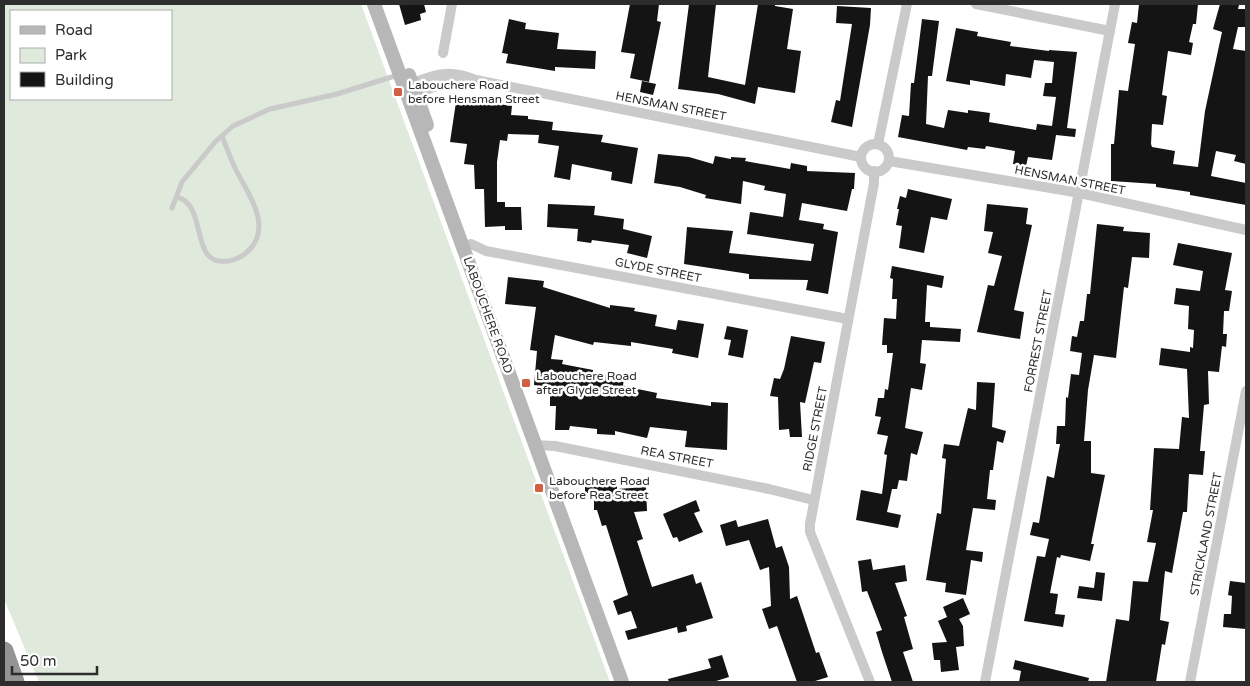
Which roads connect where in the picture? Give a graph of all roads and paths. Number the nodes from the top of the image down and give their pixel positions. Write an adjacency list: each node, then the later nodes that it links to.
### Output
1 (374, 4): 9 (main road, LABOUCHERE ROAD)
2 (383, 4): 9 (main road, LABOUCHERE ROAD)
3 (452, 4): 8 (street)
4 (907, 4): 11 (street)
5 (976, 4): 7 (street)
6 (1115, 4): 7 (street, FORREST STREET)
7 (1110, 30): 15 (street, FORREST STREET)
8 (443, 53)
9 (407, 84): 10 (lane); 12 (street, HENSMAN STREET); 19 (main road, LABOUCHERE ROAD)
10 (222, 136): 16 (lane); 16 (lane)
11 (878, 144): 12 (street); 13 (street)
12 (861, 156): 14 (street)
13 (889, 160): 14 (street); 15 (street, HENSMAN STREET)
14 (874, 172): 20 (street, RIDGE STREET)
15 (1080, 192): 18 (street, HENSMAN STREET); 29 (street, FORREST STREET)
16 (177, 197): 17 (lane)
17 (172, 208)
18 (1246, 230)
19 (467, 245): 20 (street, GLYDE STREET); 22 (main road, LABOUCHERE ROAD)
20 (848, 319): 23 (street, RIDGE STREET)
21 (1246, 391): 30 (street, STRICKLAND STREET)
22 (539, 445): 23 (street, REA STREET); 26 (main road, LABOUCHERE ROAD); 27 (main road, LABOUCHERE ROAD)
23 (814, 500): 28 (street, RIDGE STREET)
24 (4, 650): 25 (highway)
25 (15, 679)
26 (622, 682)
27 (630, 682)
28 (870, 682)
29 (985, 682)
30 (1190, 682)

